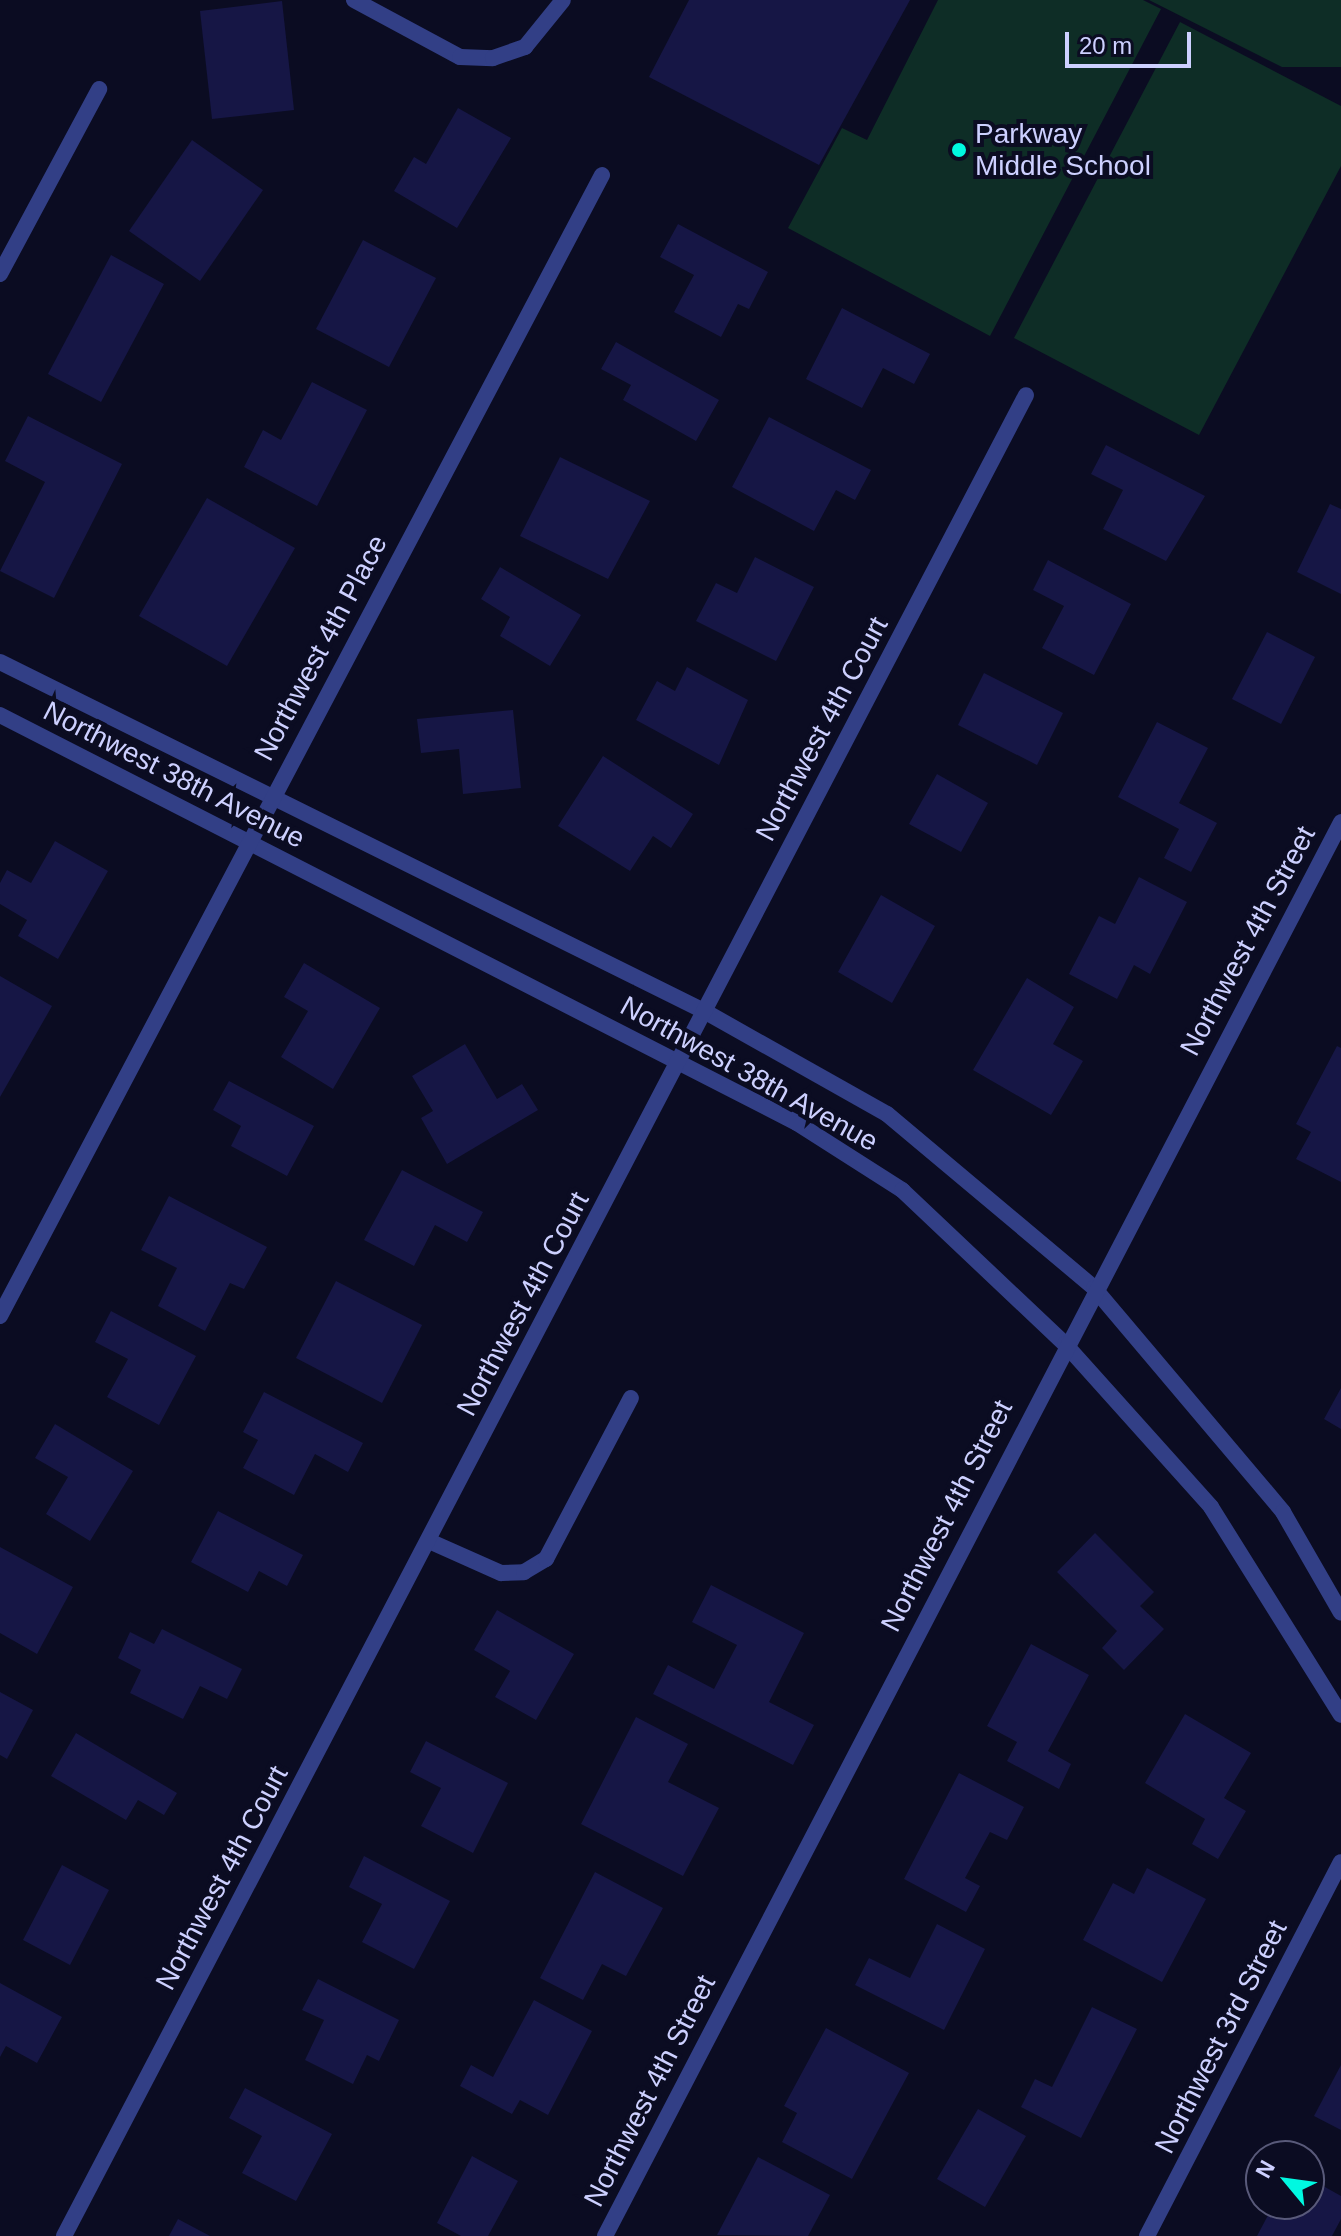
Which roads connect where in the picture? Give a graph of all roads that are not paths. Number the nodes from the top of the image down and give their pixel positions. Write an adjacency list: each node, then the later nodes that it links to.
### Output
1 (354, 0): 2 (street)
2 (560, 1)
3 (99, 89): 5 (street)
4 (602, 175): 9 (street, Northwest 4th Place)
5 (0, 274)
6 (1026, 395): 12 (street, Northwest 4th Court)
7 (0, 662): 9 (street, Northwest 38th Avenue)
8 (0, 715): 11 (street, Northwest 38th Avenue)
9 (270, 800): 11 (street, Northwest 4th Place); 12 (street, Northwest 38th Avenue)
10 (1341, 822): 14 (street, Northwest 4th Street)
11 (248, 842): 13 (street, Northwest 38th Avenue); 15 (street, Northwest 4th Place)
12 (704, 1011): 13 (street, Northwest 4th Court); 14 (street, Northwest 38th Avenue)
13 (678, 1061): 16 (street, Northwest 38th Avenue); 18 (street, Northwest 4th Court)
14 (1094, 1288): 16 (street, Northwest 4th Street); 19 (street, Northwest 38th Avenue)
15 (0, 1316)
16 (1065, 1344): 20 (street, Northwest 38th Avenue); 23 (street, Northwest 4th Street)
17 (631, 1398): 18 (street)
18 (429, 1541): 22 (street, Northwest 4th Court)
19 (1341, 1613)
20 (1341, 1715)
21 (1341, 1862): 24 (street, Northwest 3rd Street)
22 (64, 2236)
23 (605, 2236)
24 (1147, 2236)

